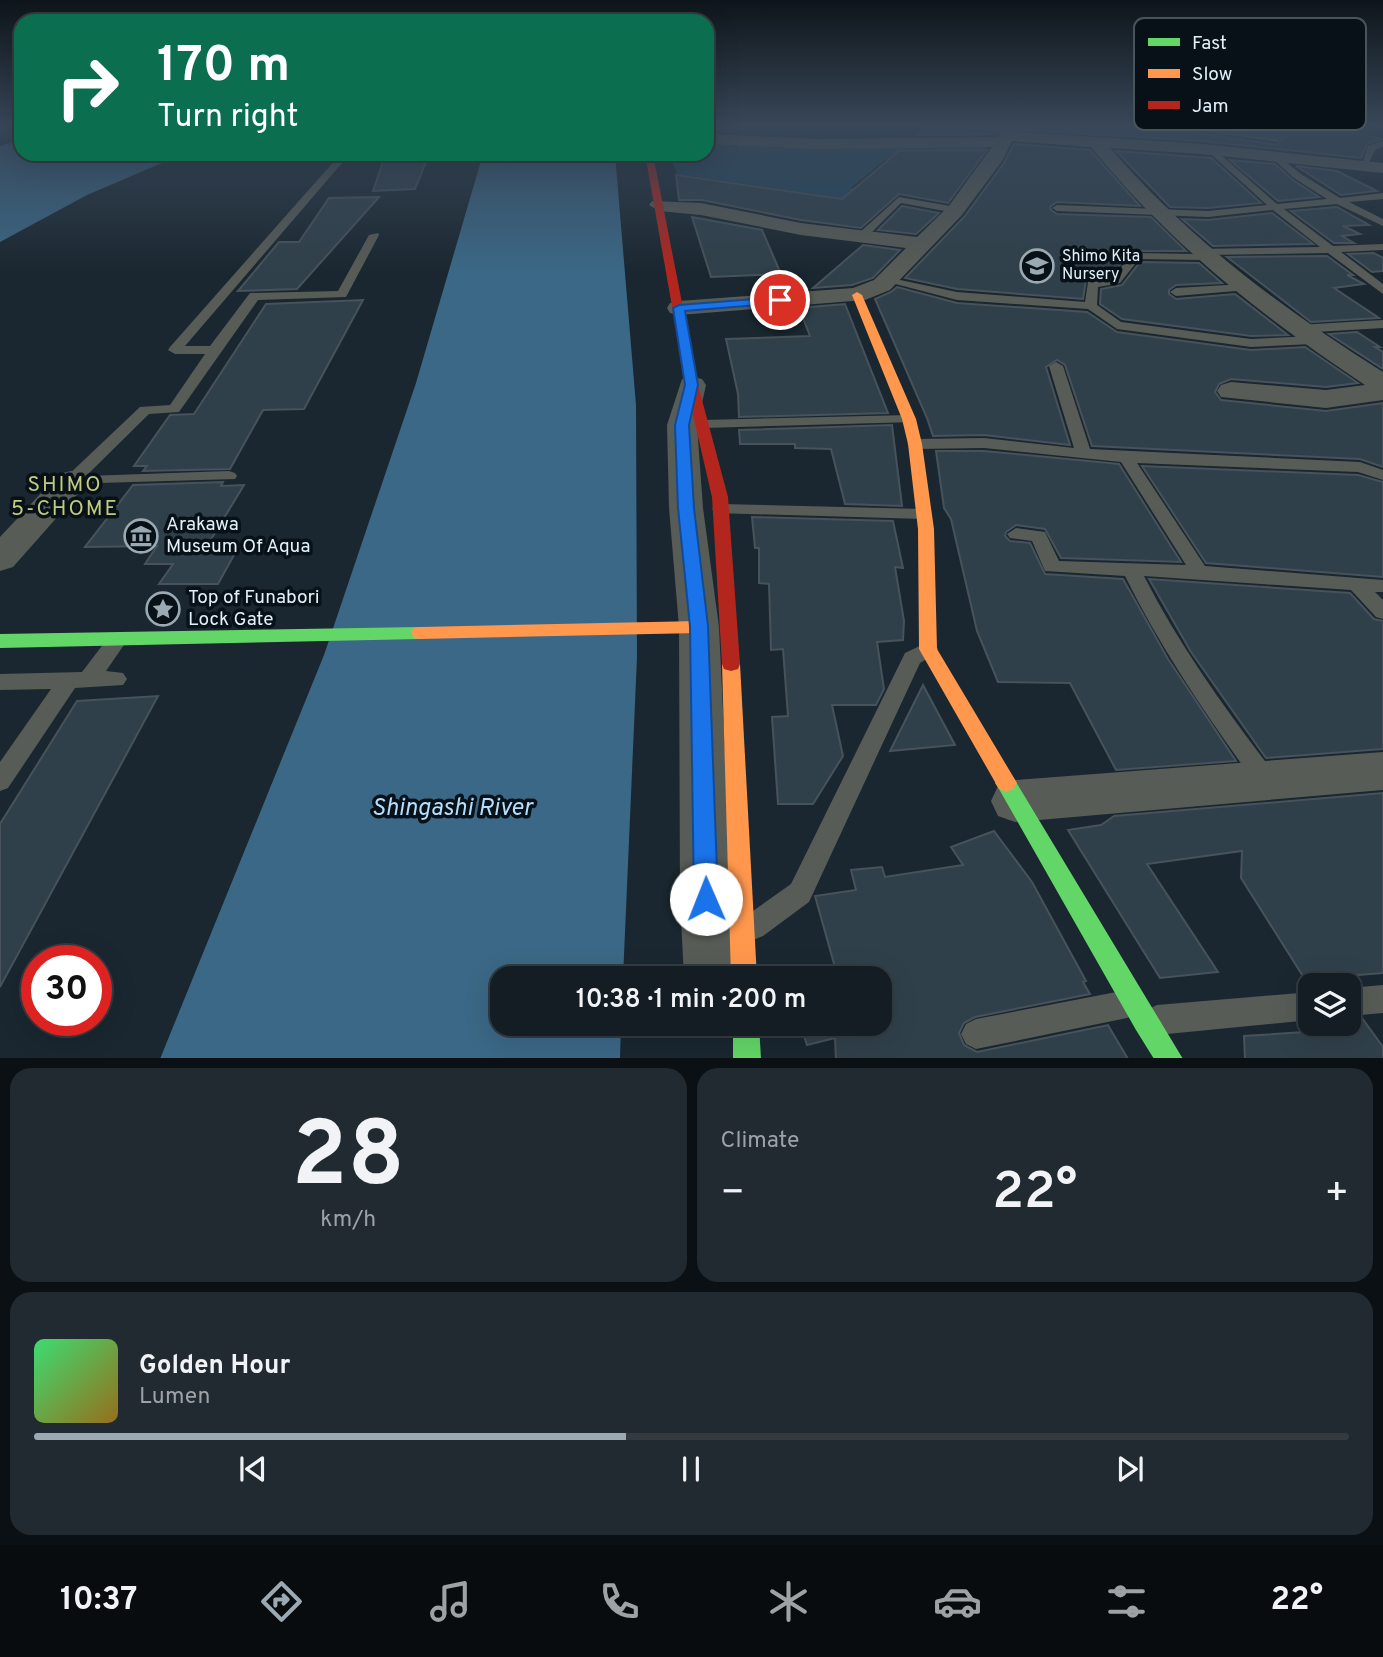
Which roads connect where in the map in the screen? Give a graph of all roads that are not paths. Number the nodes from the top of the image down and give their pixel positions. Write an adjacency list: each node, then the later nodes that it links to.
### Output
1 (327, 174): 30 (lane)
2 (653, 174): 9 (street)
3 (983, 174): 12 (street)
4 (1125, 174): 13 (street)
5 (1238, 174): 10 (lane)
6 (1293, 174): 8 (lane)
7 (1383, 196): 8 (lane)
8 (1337, 200): 10 (lane); 14 (lane)
9 (659, 205): 16 (street); 27 (street)
10 (1275, 207): 13 (lane); 19 (lane)
11 (1057, 208): 13 (lane)
12 (956, 210): 16 (lane); 17 (street)
13 (1160, 213): 20 (street)
14 (1383, 223)
15 (374, 235): 30 (lane)
16 (862, 236): 17 (street)
17 (922, 244): 21 (street)
18 (1383, 247): 19 (lane)
19 (1330, 250): 20 (lane); 23 (lane)
20 (1201, 255): 22 (street); 26 (lane)
21 (886, 280): 25 (street); 26 (lane)
22 (1244, 288): 24 (lane); 29 (street)
23 (1383, 290)
24 (1176, 292)
25 (857, 295): 27 (street); 36 (street)
26 (1091, 306): 29 (lane)
27 (679, 308): 33 (street)
28 (1383, 324): 29 (lane)
29 (1306, 335): 32 (street)
30 (214, 350): 43 (lane)
31 (1056, 366): 39 (lane)
32 (1383, 384)
33 (692, 385): 37 (street); 53 (street)
34 (1231, 391): 35 (street)
35 (1383, 391)
36 (909, 419): 37 (lane); 38 (street)
37 (703, 424): 44 (street)
38 (915, 444): 39 (lane); 45 (street)
39 (1083, 453): 40 (lane)
40 (1126, 458): 41 (lane); 49 (lane)
41 (1383, 475)
42 (229, 476): 43 (lane)
43 (71, 481): 47 (street)
44 (721, 509): 45 (lane); 64 (street)
45 (923, 514): 56 (street)
46 (1016, 534): 48 (lane)
47 (0, 559)
48 (1132, 570): 49 (lane); 62 (lane)
49 (1199, 572): 50 (lane)
50 (1357, 584): 51 (lane); 52 (lane)
51 (1383, 586)
52 (1383, 612)
53 (699, 626): 54 (street); 65 (street)
54 (118, 639): 55 (street); 58 (lane)
55 (0, 641)
56 (928, 649): 63 (street); 64 (lane)
57 (116, 679): 58 (lane)
58 (78, 680): 59 (lane); 61 (lane)
59 (0, 682)
60 (1383, 771): 62 (street)
61 (0, 780)
62 (1266, 780): 63 (street)
63 (1015, 801): 70 (street)
64 (742, 936): 66 (street)
65 (711, 966)
66 (743, 966)
67 (1383, 999): 68 (lane)
68 (1361, 1001)
69 (1298, 1006): 70 (lane)
70 (1139, 1012): 71 (lane); 76 (street)
71 (976, 1034)
72 (716, 1036): 74 (street)
73 (746, 1036): 75 (street)
74 (718, 1058)
75 (747, 1058)
76 (1169, 1058)

